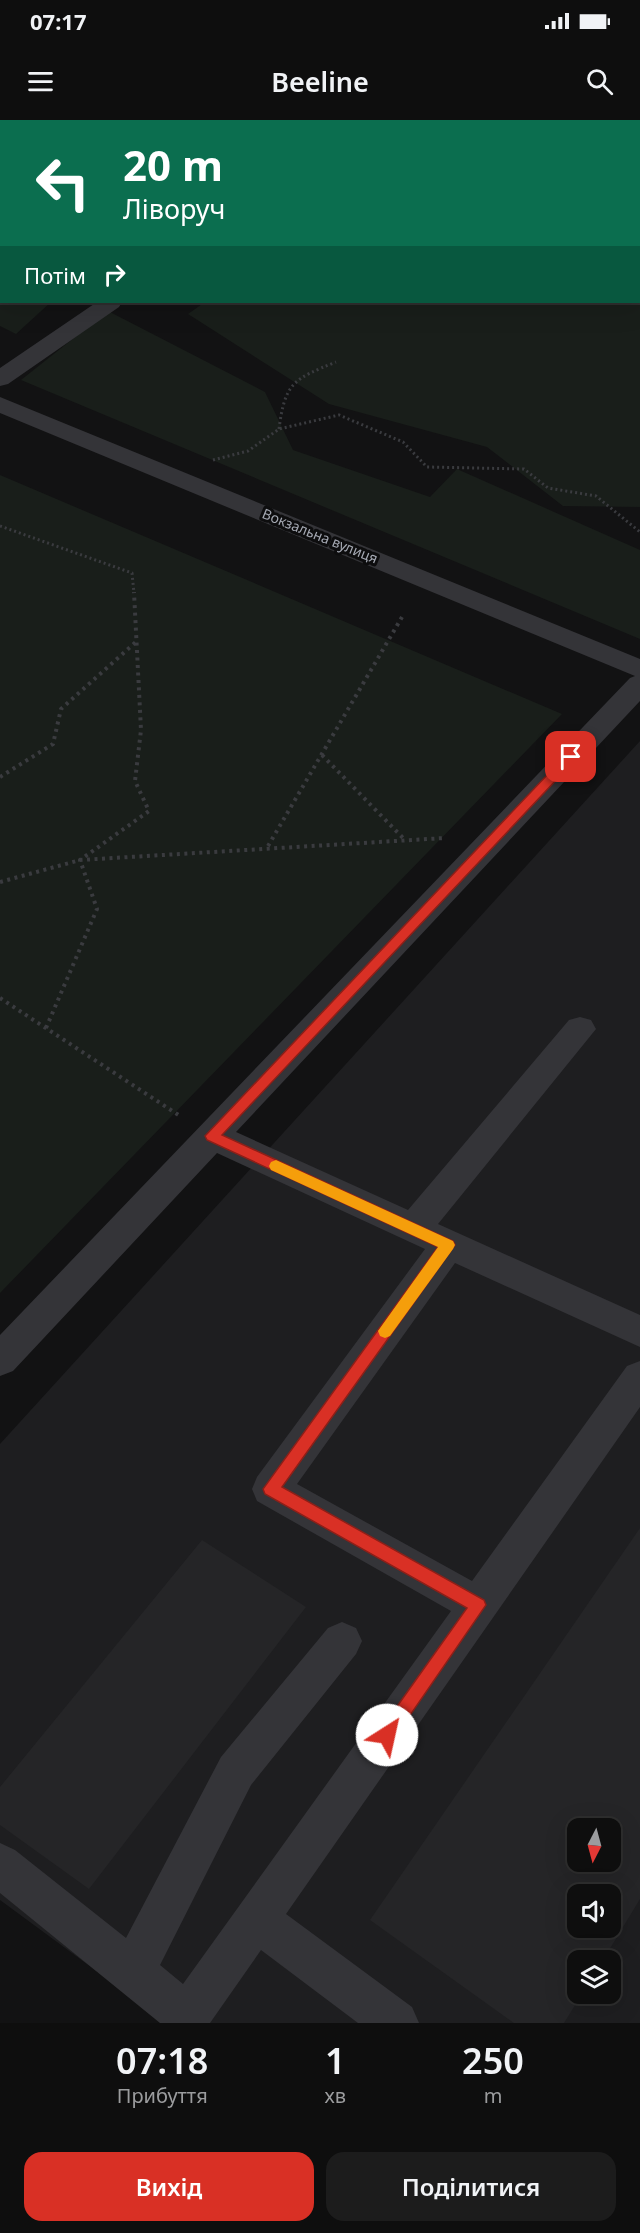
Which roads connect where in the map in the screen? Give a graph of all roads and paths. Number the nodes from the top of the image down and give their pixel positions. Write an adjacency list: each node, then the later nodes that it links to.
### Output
1 (110, 303): 3 (street)
2 (336, 362): 5 (path)
3 (0, 379)
4 (0, 404): 6 (street, Вокзальна вулиця)
5 (279, 429): 6 (path); 8 (path)
6 (170, 474): 11 (street, Вокзальна вулиця)
7 (0, 526): 10 (path)
8 (640, 532)
9 (402, 617): 13 (path)
10 (138, 641): 14 (path); 18 (path)
11 (640, 669)
12 (640, 684): 15 (street)
13 (322, 755): 16 (path); 17 (path)
14 (0, 777)
15 (498, 834): 16 (path); 23 (street)
16 (405, 841): 17 (path)
17 (267, 847): 18 (path)
18 (80, 860): 19 (path); 21 (path)
19 (0, 882)
20 (0, 999): 21 (path)
21 (46, 1028): 23 (path)
22 (580, 1029): 24 (street)
23 (212, 1136): 24 (street); 27 (street)
24 (413, 1229): 25 (street)
25 (448, 1245): 26 (street); 29 (street)
26 (640, 1332)
27 (0, 1360)
28 (640, 1377): 29 (street)
29 (478, 1605): 32 (street)
30 (342, 1641): 33 (street)
31 (0, 1864): 33 (street)
32 (256, 1919): 34 (street); 35 (street)
33 (132, 1971): 34 (street)
34 (185, 2020)
35 (396, 2023)

